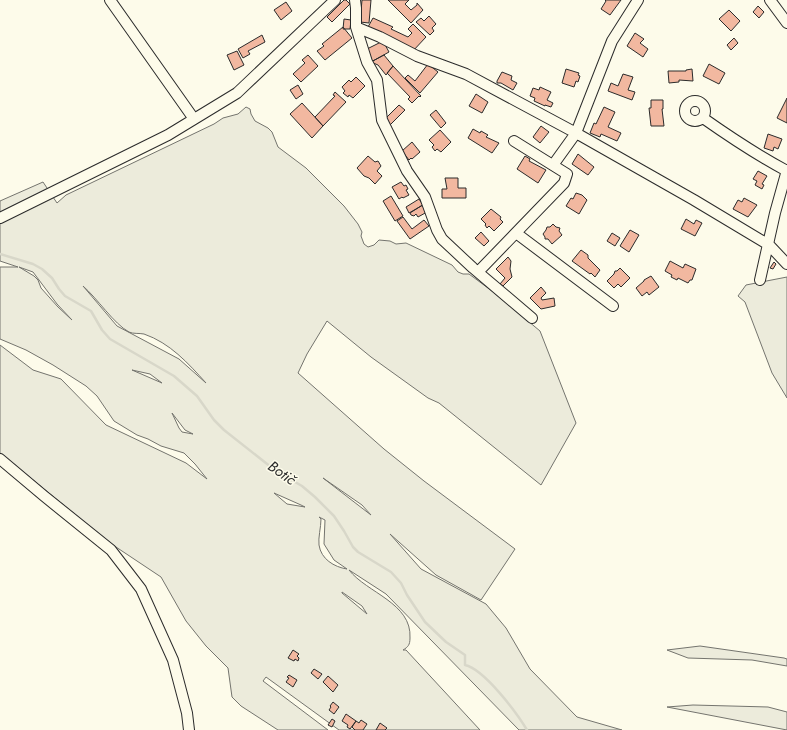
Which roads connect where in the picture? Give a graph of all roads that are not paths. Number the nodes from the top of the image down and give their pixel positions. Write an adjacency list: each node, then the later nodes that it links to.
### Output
1 (110, 0): 9 (street)
2 (335, 0): 9 (street)
3 (355, 0): 7 (street)
4 (638, 0): 10 (street)
5 (770, 0): 6 (street)
6 (787, 23)
7 (356, 27): 10 (street); 18 (street)
8 (703, 118): 13 (street)
9 (194, 120): 14 (street)
10 (576, 133): 12 (street); 16 (street)
11 (514, 141): 12 (street)
12 (553, 165): 15 (street)
13 (787, 171): 16 (street)
14 (0, 218)
15 (516, 233): 18 (street); 20 (street)
16 (769, 245): 17 (street); 19 (street)
17 (787, 264)
18 (478, 272): 21 (street)
19 (760, 280)
20 (613, 306)
21 (532, 318)
22 (0, 459): 23 (street)
23 (189, 730)

